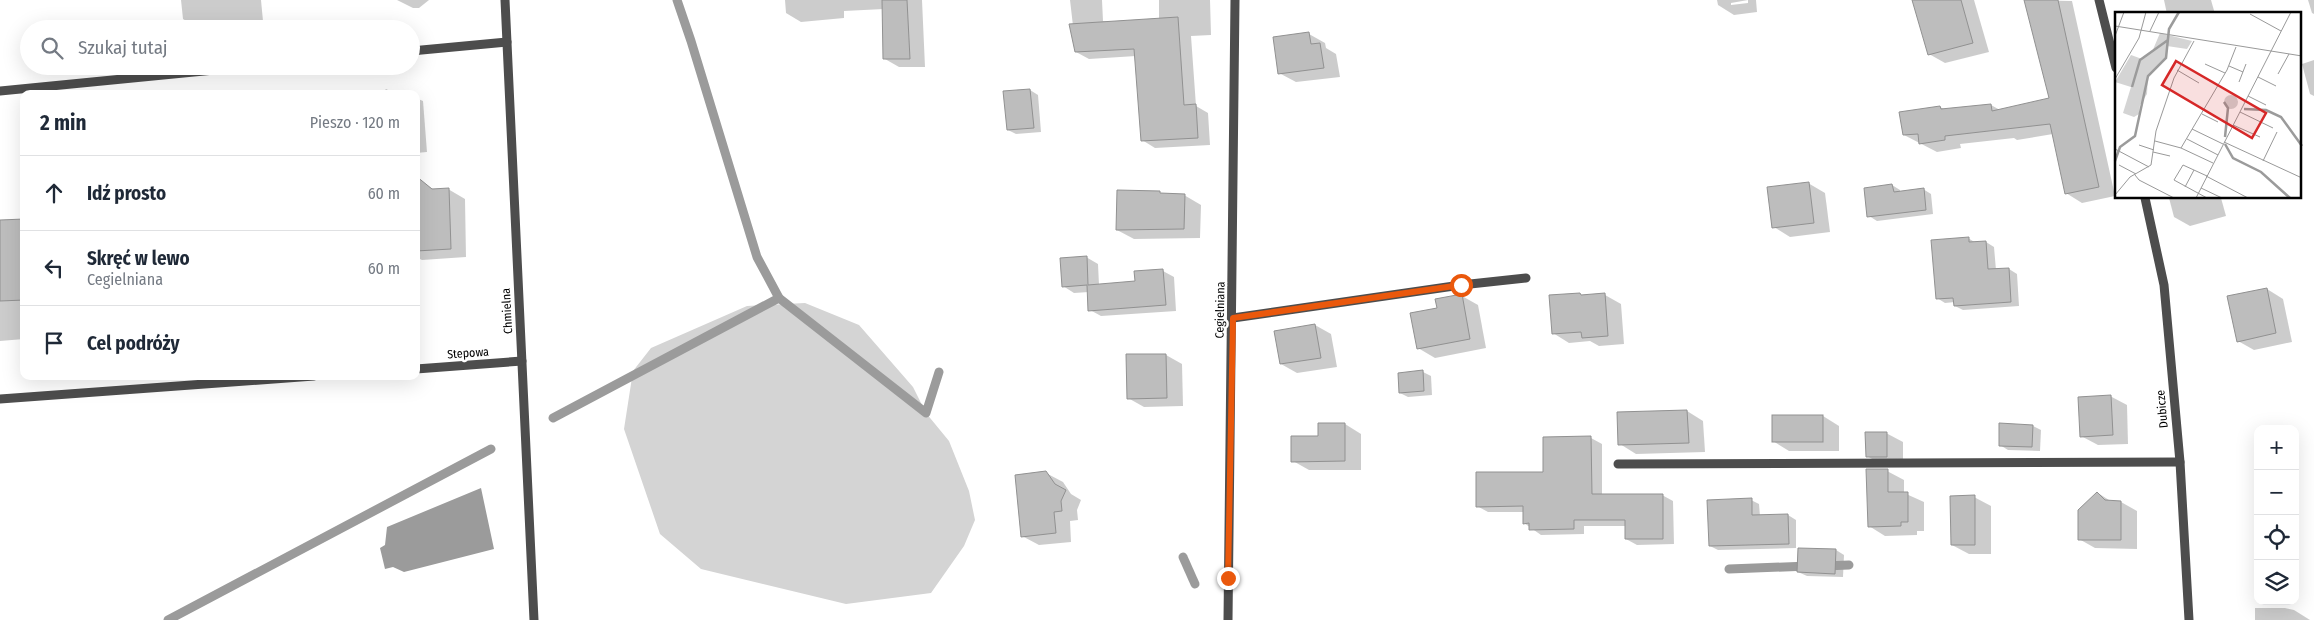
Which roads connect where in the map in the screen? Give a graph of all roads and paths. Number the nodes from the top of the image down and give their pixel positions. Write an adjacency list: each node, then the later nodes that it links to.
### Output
1 (505, 0): 4 (street, Chmielna)
2 (1235, 0): 11 (street, Cegielniana)
3 (2099, 0): 6 (street)
4 (507, 42): 5 (street); 12 (street, Chmielna)
5 (420, 50)
6 (2115, 64)
7 (164, 75): 8 (street)
8 (0, 91)
9 (2145, 199): 16 (street, Dubicze)
10 (1526, 278): 11 (street)
11 (1233, 318): 19 (street, Cegielniana)
12 (522, 361): 13 (street, Stepowa); 18 (street, Chmielna)
13 (420, 369)
14 (259, 380): 15 (street)
15 (0, 399)
16 (2180, 462): 17 (street); 20 (street, Dubicze)
17 (1618, 464)
18 (534, 620)
19 (1228, 620)
20 (2189, 620)

